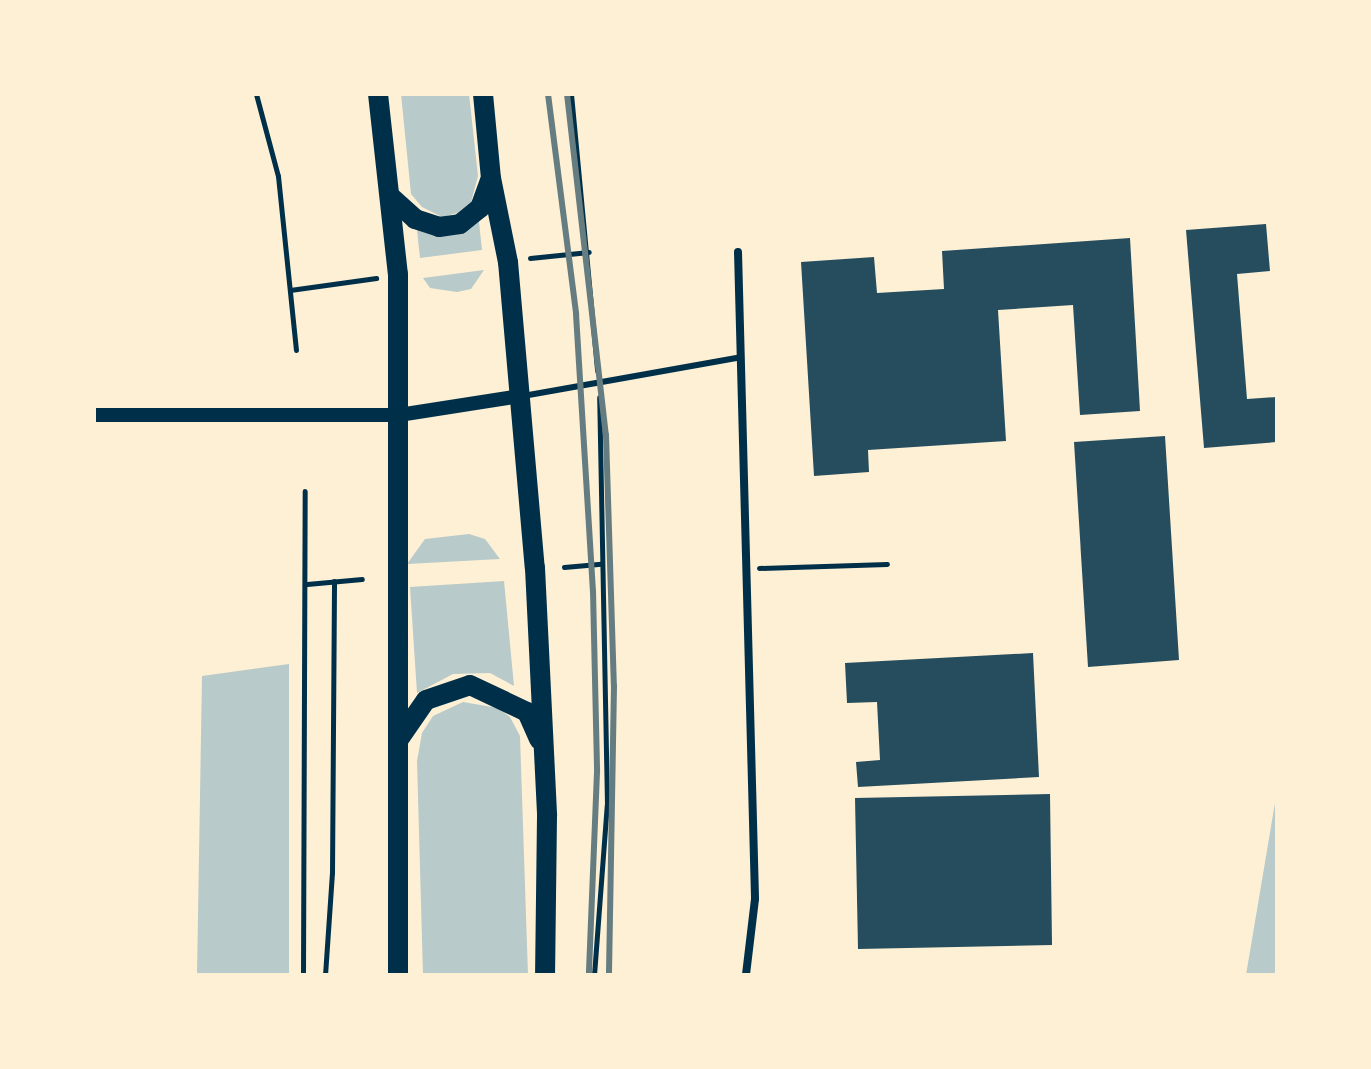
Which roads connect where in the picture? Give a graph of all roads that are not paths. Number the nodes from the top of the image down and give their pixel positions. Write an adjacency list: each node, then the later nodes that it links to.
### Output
1 (378, 94): 4 (main road)
2 (483, 94): 3 (main road)
3 (491, 178): 4 (main road); 7 (main road)
4 (392, 198): 9 (main road)
5 (738, 252): 6 (street)
6 (741, 357): 7 (lane); 14 (street)
7 (520, 396): 9 (street); 11 (main road)
8 (94, 415): 9 (street)
9 (399, 415): 10 (main road)
10 (396, 744): 11 (main road); 12 (main road)
11 (544, 750): 13 (main road)
12 (398, 975)
13 (545, 975)
14 (746, 975)

